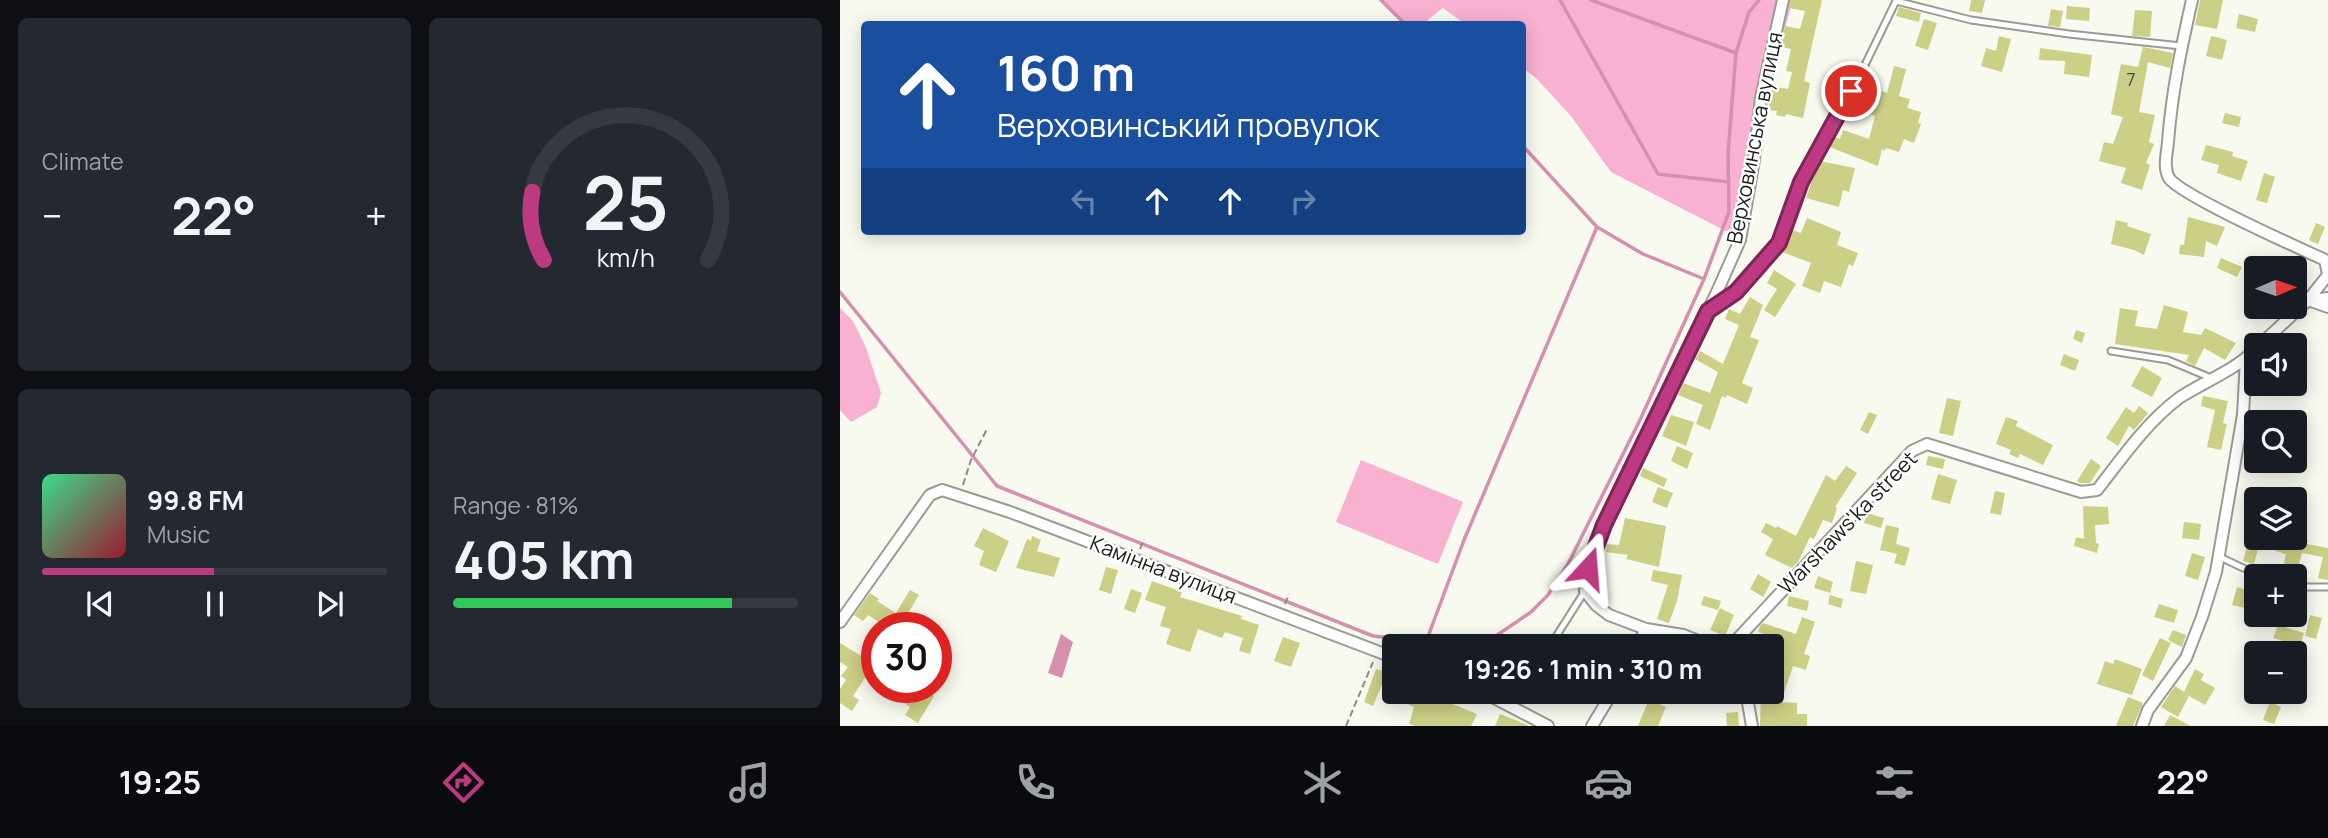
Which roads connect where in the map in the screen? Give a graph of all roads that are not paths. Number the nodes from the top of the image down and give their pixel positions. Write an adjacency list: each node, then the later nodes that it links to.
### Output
1 (1783, 0): 8 (street, Верховинська вулиця)
2 (2192, 0): 3 (street)
3 (2181, 46): 4 (street); 8 (lane)
4 (2328, 275): 6 (street)
5 (2328, 298): 6 (street)
6 (2308, 300): 7 (street); 9 (street)
7 (2328, 307)
8 (1708, 311): 18 (street, Верховинська вулиця)
9 (2273, 333)
10 (2111, 351): 12 (lane)
11 (2244, 360): 12 (street, Warshaws'ka street)
12 (2211, 378): 24 (street, Warshaws'ka street)
13 (2244, 396): 14 (street)
14 (2220, 557): 15 (lane); 32 (street)
15 (2244, 568)
16 (2307, 587): 17 (lane)
17 (2328, 587)
18 (1585, 591): 20 (street); 21 (lane)
19 (840, 622): 25 (street, Камінна вулиця)
20 (1646, 629): 22 (street); 23 (street)
21 (1558, 634)
22 (1643, 634)
23 (1677, 634)
24 (1742, 634)
25 (1382, 653)
26 (1506, 704): 30 (street)
27 (1606, 704): 29 (street)
28 (1748, 704): 31 (street)
29 (1595, 725)
30 (1548, 726)
31 (1752, 726)
32 (2142, 726)

